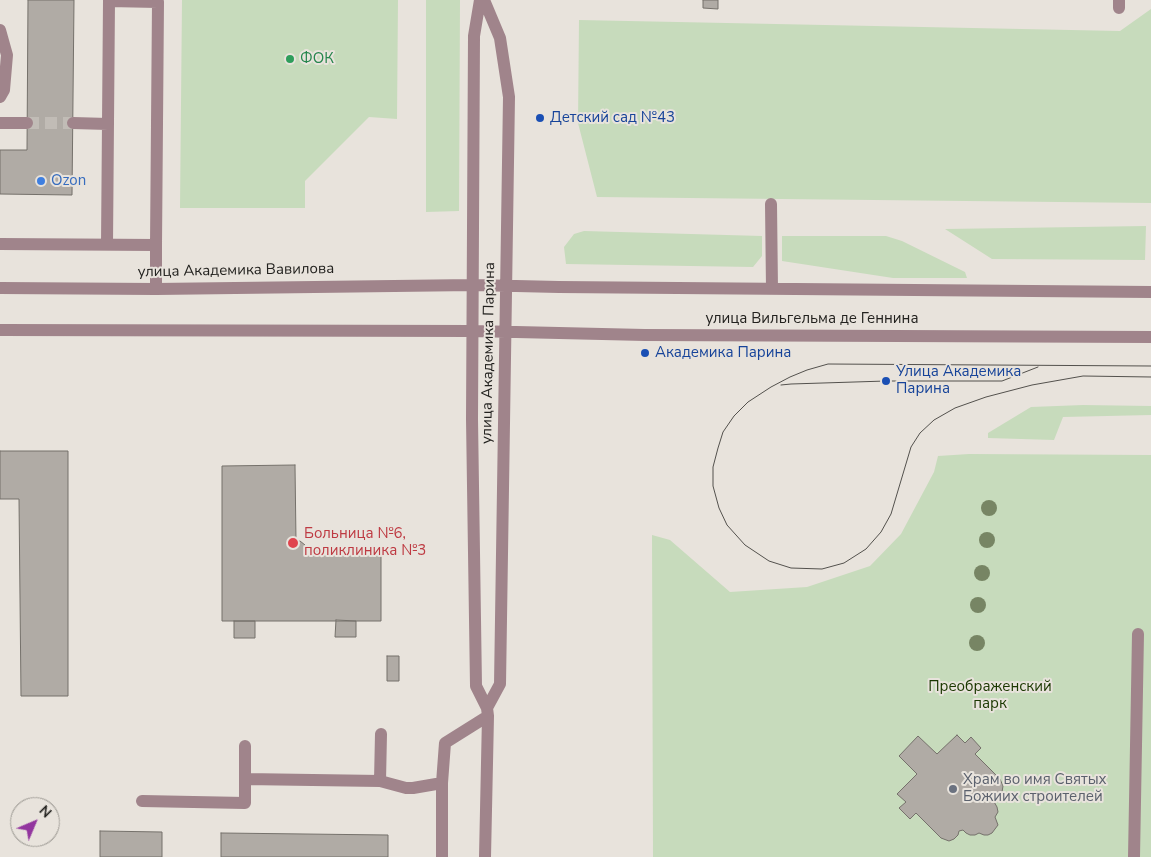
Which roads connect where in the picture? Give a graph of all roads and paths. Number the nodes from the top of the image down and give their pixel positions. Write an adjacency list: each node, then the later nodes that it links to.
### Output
1 (480, 0): 13 (street, улица Академика Парина)
2 (484, 0): 14 (street, улица Академика Парина)
3 (0, 30): 4 (street)
4 (0, 97)
5 (0, 123): 6 (street)
6 (27, 123)
7 (73, 123): 8 (street)
8 (108, 124): 11 (street); 12 (street)
9 (771, 204): 17 (street)
10 (0, 244): 11 (street)
11 (107, 244): 12 (street)
12 (156, 245): 16 (street)
13 (473, 285): 14 (street, улица Вильгельма де Геннина); 16 (street, улица Академика Вавилова); 20 (street, улица Академика Парина)
14 (506, 287): 17 (street, улица Вильгельма де Геннина); 21 (street, улица Академика Парина)
15 (0, 288): 16 (street, улица Академика Вавилова)
16 (156, 289)
17 (772, 289): 18 (street, улица Вильгельма де Геннина)
18 (1151, 292)
19 (0, 330): 20 (street)
20 (473, 331): 21 (street, улица Вильгельма де Геннина); 24 (street, улица Академика Парина)
21 (505, 332): 22 (street, улица Вильгельма де Геннина); 24 (street, улица Академика Парина)
22 (1151, 337)
23 (1138, 634): 33 (street)
24 (487, 712): 29 (street); 32 (street, улица Академика Парина)
25 (381, 734): 28 (street)
26 (245, 746): 27 (street)
27 (245, 779): 28 (street); 30 (street)
28 (380, 781): 29 (street)
29 (442, 782): 31 (street)
30 (142, 801)
31 (442, 857)
32 (485, 857)
33 (1134, 857)

